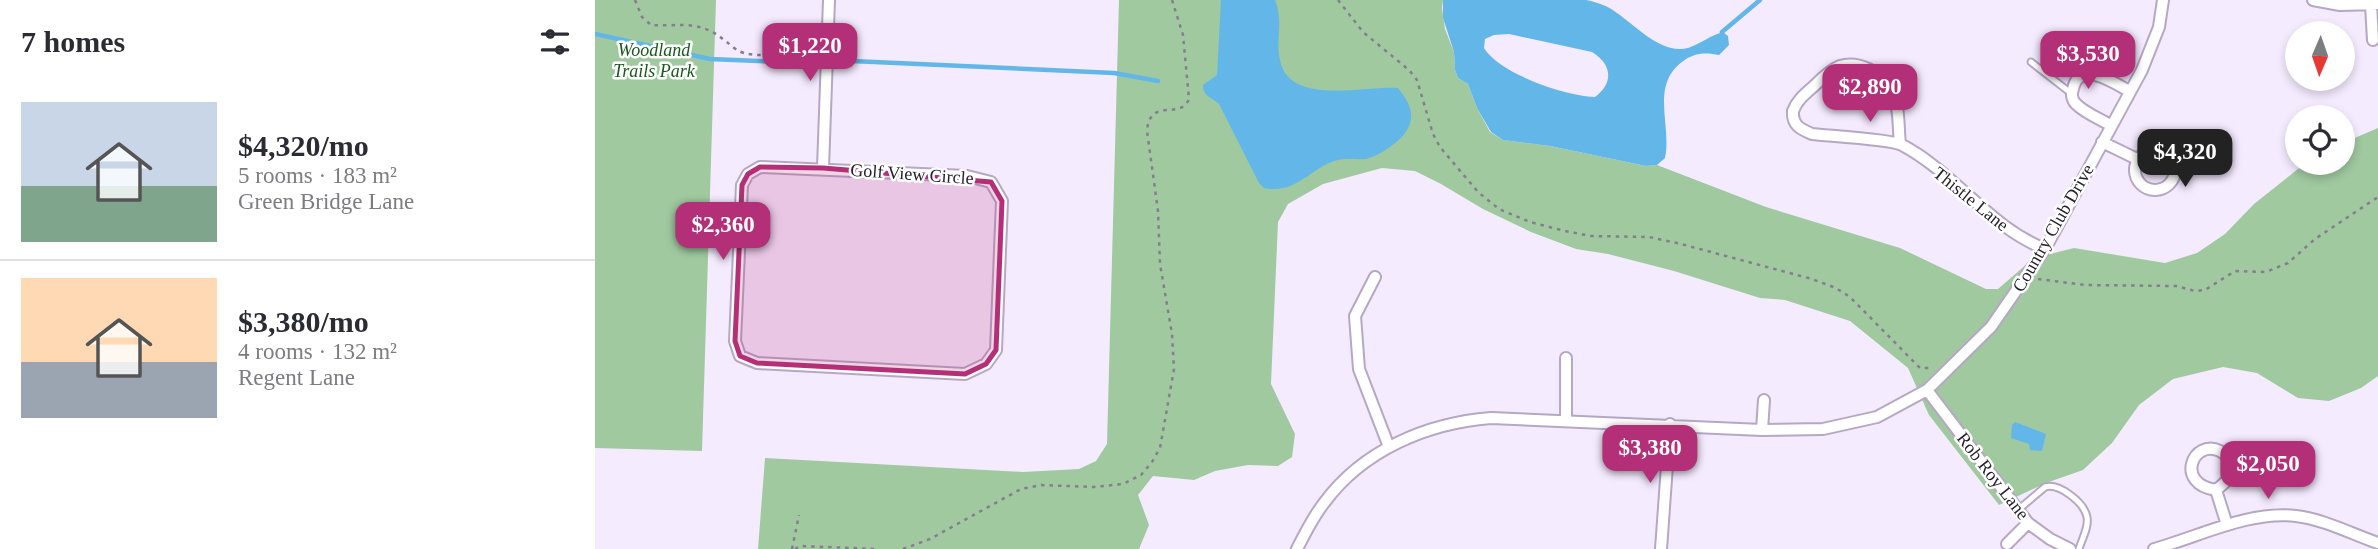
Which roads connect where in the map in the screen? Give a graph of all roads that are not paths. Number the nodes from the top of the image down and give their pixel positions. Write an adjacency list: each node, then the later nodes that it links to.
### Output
1 (829, 0): 13 (street)
2 (2164, 0): 7 (street, Country Club Drive)
3 (2313, 0): 4 (street)
4 (2374, 5): 5 (street)
5 (2373, 40)
6 (2031, 62): 8 (lane)
7 (2129, 91): 8 (street); 9 (street, Country Club Drive)
8 (2072, 94): 9 (street)
9 (2110, 125): 10 (street, Country Club Drive)
10 (2102, 142): 12 (street); 14 (street, Country Club Drive)
11 (1900, 144): 11 (street, Thistle Lane); 14 (street, Thistle Lane)
12 (2139, 160)
13 (823, 168): 13 (street, Golf View Circle)
14 (2045, 249): 17 (street, Country Club Drive)
15 (1375, 277): 22 (street)
16 (1566, 358): 19 (street)
17 (1927, 390): 21 (street, Country Club Drive); 24 (street, Rob Roy Lane)
18 (1764, 400): 21 (street)
19 (1566, 421): 20 (street, Country Club Drive); 22 (street, Country Club Drive)
20 (1670, 424): 21 (street, Country Club Drive); 30 (street)
21 (1762, 430)
22 (1389, 447): 29 (street, Country Club Drive)
23 (2216, 490): 26 (street)
24 (2018, 510): 25 (street, Rob Roy Lane); 32 (lane)
25 (2028, 523): 28 (street); 31 (street, Rob Roy Lane)
26 (2227, 526): 27 (street); 33 (street)
27 (2378, 542)
28 (2005, 546)
29 (1297, 549)
30 (1661, 549)
31 (2070, 549)
32 (2079, 549)
33 (2157, 549)

